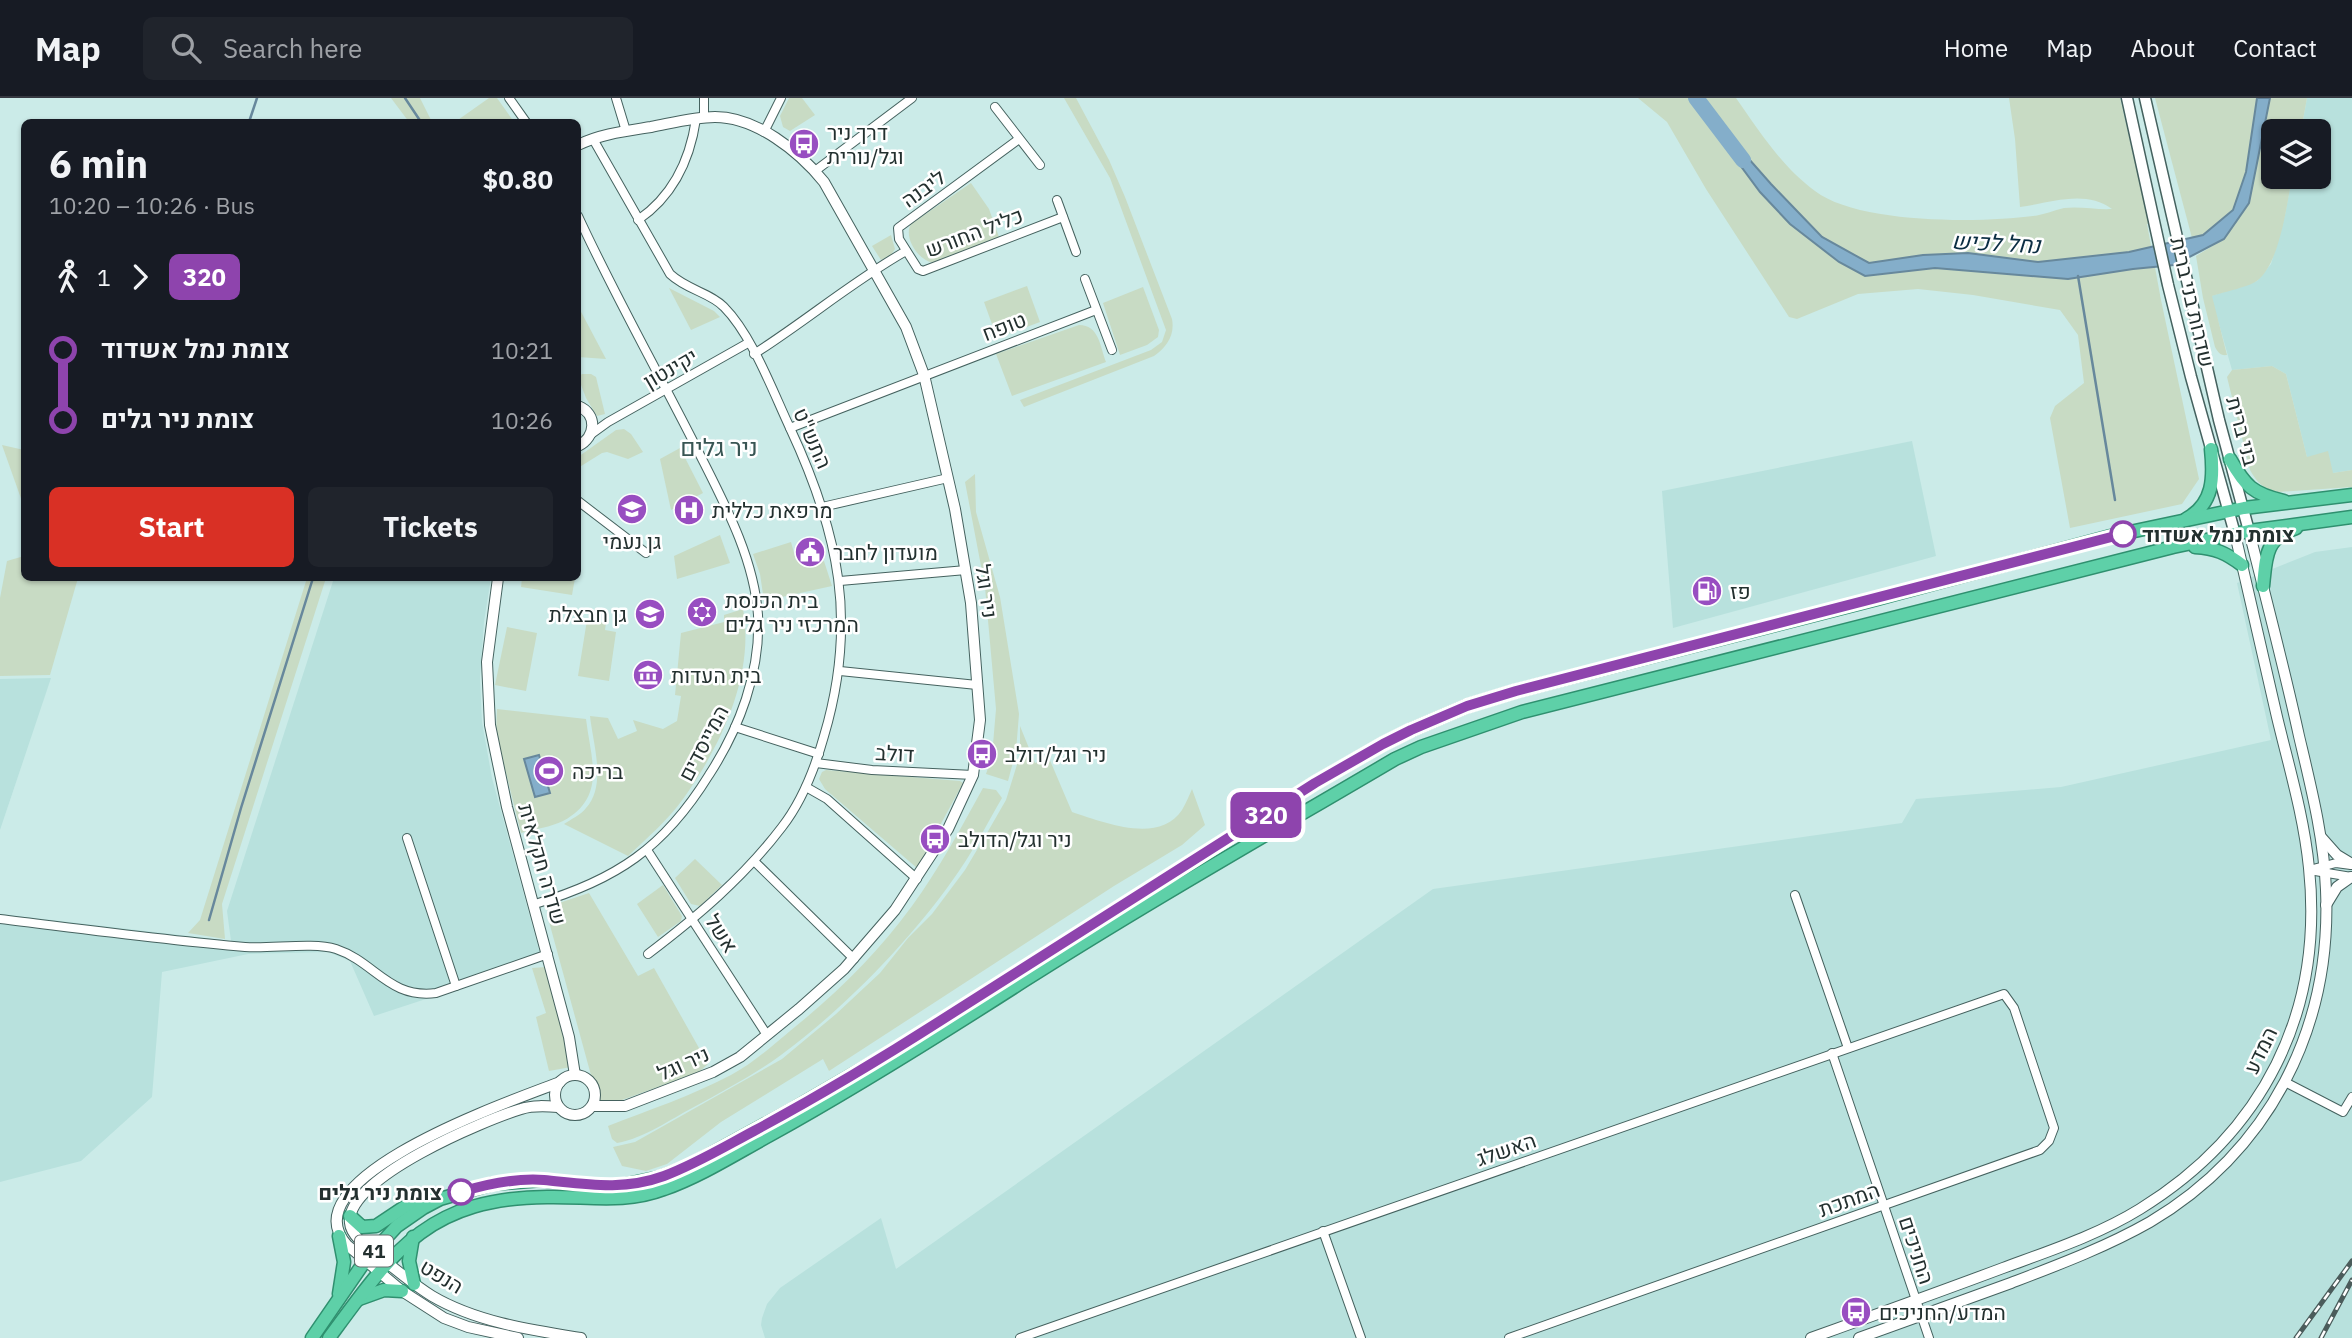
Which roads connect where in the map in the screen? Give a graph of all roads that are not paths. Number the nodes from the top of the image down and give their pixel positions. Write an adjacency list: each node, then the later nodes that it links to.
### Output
1 (509, 98): 10 (street)
2 (616, 98): 11 (street)
3 (704, 98): 9 (street)
4 (781, 98): 12 (street)
5 (912, 98): 17 (street)
6 (2127, 98): 39 (main road, שדרות בני ברית)
7 (2145, 98): 26 (main road, שדרות בני ברית)
8 (995, 107): 14 (street)
9 (700, 118): 11 (street, ניר וגל); 12 (street, ניר וגל); 20 (street)
10 (524, 119)
11 (626, 131): 13 (street, ניר וגל)
12 (764, 132): 17 (street, ניר וגל)
13 (593, 139): 15 (street, ניר וגל); 20 (street, התש"ט)
14 (1019, 139): 16 (street); 22 (street, ליבנה)
15 (581, 144)
16 (1040, 165)
17 (815, 171): 24 (street, ניר וגל)
18 (1057, 200): 19 (street)
19 (1063, 217): 22 (street, כליל החורש); 23 (street)
20 (638, 220): 28 (street, התש"ט)
21 (581, 222): 32 (street, המייסדים)
22 (906, 251): 24 (street)
23 (1076, 252)
24 (874, 270): 30 (street); 31 (street, ניר וגל)
25 (1085, 279): 27 (street)
26 (2186, 281): 40 (main road, בני ברית)
27 (1096, 310): 29 (street); 31 (street, טופח)
28 (748, 343): 30 (street, התש"ט); 32 (street, יקינטון)
29 (1111, 350)
30 (754, 354): 36 (street, התש"ט)
31 (924, 375): 36 (street, טופח); 41 (street, ניר וגל)
32 (667, 390): 35 (street, יקינטון); 62 (street, המייסדים)
33 (581, 408): 34 (street)
34 (591, 417): 35 (street); 37 (street)
35 (608, 422): 37 (street, יקינטון)
36 (790, 428): 45 (street, התש"ט)
37 (590, 435): 38 (street)
38 (581, 443)
39 (2211, 449): 47 (main road, בני ברית); 50 (highway)
40 (2230, 459): 43 (highway); 46 (main road, בני ברית)
41 (948, 478): 45 (street); 56 (street, ניר וגל)
42 (2352, 495): 43 (highway, 41)
43 (2291, 502): 46 (highway, 41)
44 (581, 503): 54 (street)
45 (822, 507): 58 (street, התש"ט)
46 (2244, 508): 47 (highway, 41); 51 (main road)
47 (2229, 512): 50 (highway, 41); 52 (main road, המדע)
48 (2352, 517): 49 (highway, 41)
49 (2324, 520): 51 (highway, 41); 59 (highway)
50 (2178, 523): 96 (highway, 41)
51 (2249, 531): 52 (highway, 41); 59 (street, המדע)
52 (2235, 534): 53 (highway, 41); 55 (street, המדע)
53 (2173, 547): 55 (highway); 101 (highway, 41)
54 (646, 553)
55 (2242, 565): 72 (street, המדע)
56 (966, 570): 58 (street); 61 (street, ניר וגל)
57 (498, 581): 76 (street, שדרה חקלאית)
58 (840, 581): 60 (street, התש"ט)
59 (2263, 586): 66 (street, המדע)
60 (840, 671): 61 (street); 63 (street, התש"ט)
61 (977, 685): 64 (street, ניר וגל)
62 (735, 727): 63 (street, דולב); 68 (street, המייסדים)
63 (817, 759): 64 (street, דולב); 65 (street, התש"ט)
64 (973, 775): 74 (street, ניר וגל)
65 (806, 787): 69 (street, התש"ט); 74 (street)
66 (2320, 836): 70 (street); 71 (street, המדע)
67 (407, 838): 83 (street)
68 (647, 850): 76 (street, המייסדים); 79 (street, אשל)
69 (754, 861): 79 (street, התש"ט); 82 (street)
70 (2352, 864): 71 (street)
71 (2324, 869): 72 (street); 73 (street); 77 (street, המדע)
72 (2309, 870): 106 (street, המדע)
73 (2351, 877): 77 (street)
74 (917, 879): 82 (street, ניר וגל)
75 (1795, 895): 86 (street)
76 (535, 904): 80 (street, שדרה חקלאית)
77 (2326, 905): 90 (street, המדע)
78 (0, 919): 83 (street)
79 (692, 920): 81 (street, התש"ט); 85 (street, אשל)
80 (548, 954): 83 (street); 88 (street, שדרה חקלאית)
81 (648, 954)
82 (854, 959): 85 (street, ניר וגל)
83 (456, 986)
84 (2004, 994): 86 (street, האשלג); 97 (street, המתכת)
85 (767, 1035): 93 (street, ניר וגל)
86 (1849, 1048): 87 (street, האשלג)
87 (1832, 1054): 97 (street, החניכים); 99 (street, האשלג)
88 (575, 1075): 89 (street); 93 (street)
89 (560, 1082): 91 (street); 94 (street)
90 (2285, 1082): 92 (street); 108 (street, המדע)
91 (519, 1097): 95 (street); 100 (street)
92 (2352, 1097)
93 (593, 1106): 94 (street)
94 (558, 1107): 95 (street)
95 (523, 1108): 98 (street)
96 (461, 1192): 98 (highway); 102 (highway, 41)
97 (1884, 1205): 106 (street, החניכים); 115 (street, המתכת)
98 (350, 1216): 102 (street, הנפט)
99 (1323, 1231): 113 (street, האשלג); 114 (street)
100 (339, 1236): 102 (street, הנפט); 107 (highway)
101 (413, 1237): 103 (highway, 41); 104 (highway)
102 (369, 1256): 103 (street, הנפט); 107 (highway, 41)
103 (383, 1267): 104 (street, הנפט); 105 (highway, 41)
104 (408, 1287): 105 (highway); 111 (street, הנפט); 112 (street, הנפט)
105 (356, 1301): 110 (highway, 41)
106 (1915, 1301): 108 (street, החניכים); 116 (street, המדע)
107 (337, 1303): 109 (highway, 41)
108 (1921, 1316): 117 (street, המדע); 118 (street, החניכים)
109 (312, 1338)
110 (329, 1338)
111 (519, 1338)
112 (580, 1338)
113 (1020, 1338)
114 (1361, 1338)
115 (1509, 1338)
116 (1811, 1338)
117 (1858, 1338)
118 (1929, 1338)

